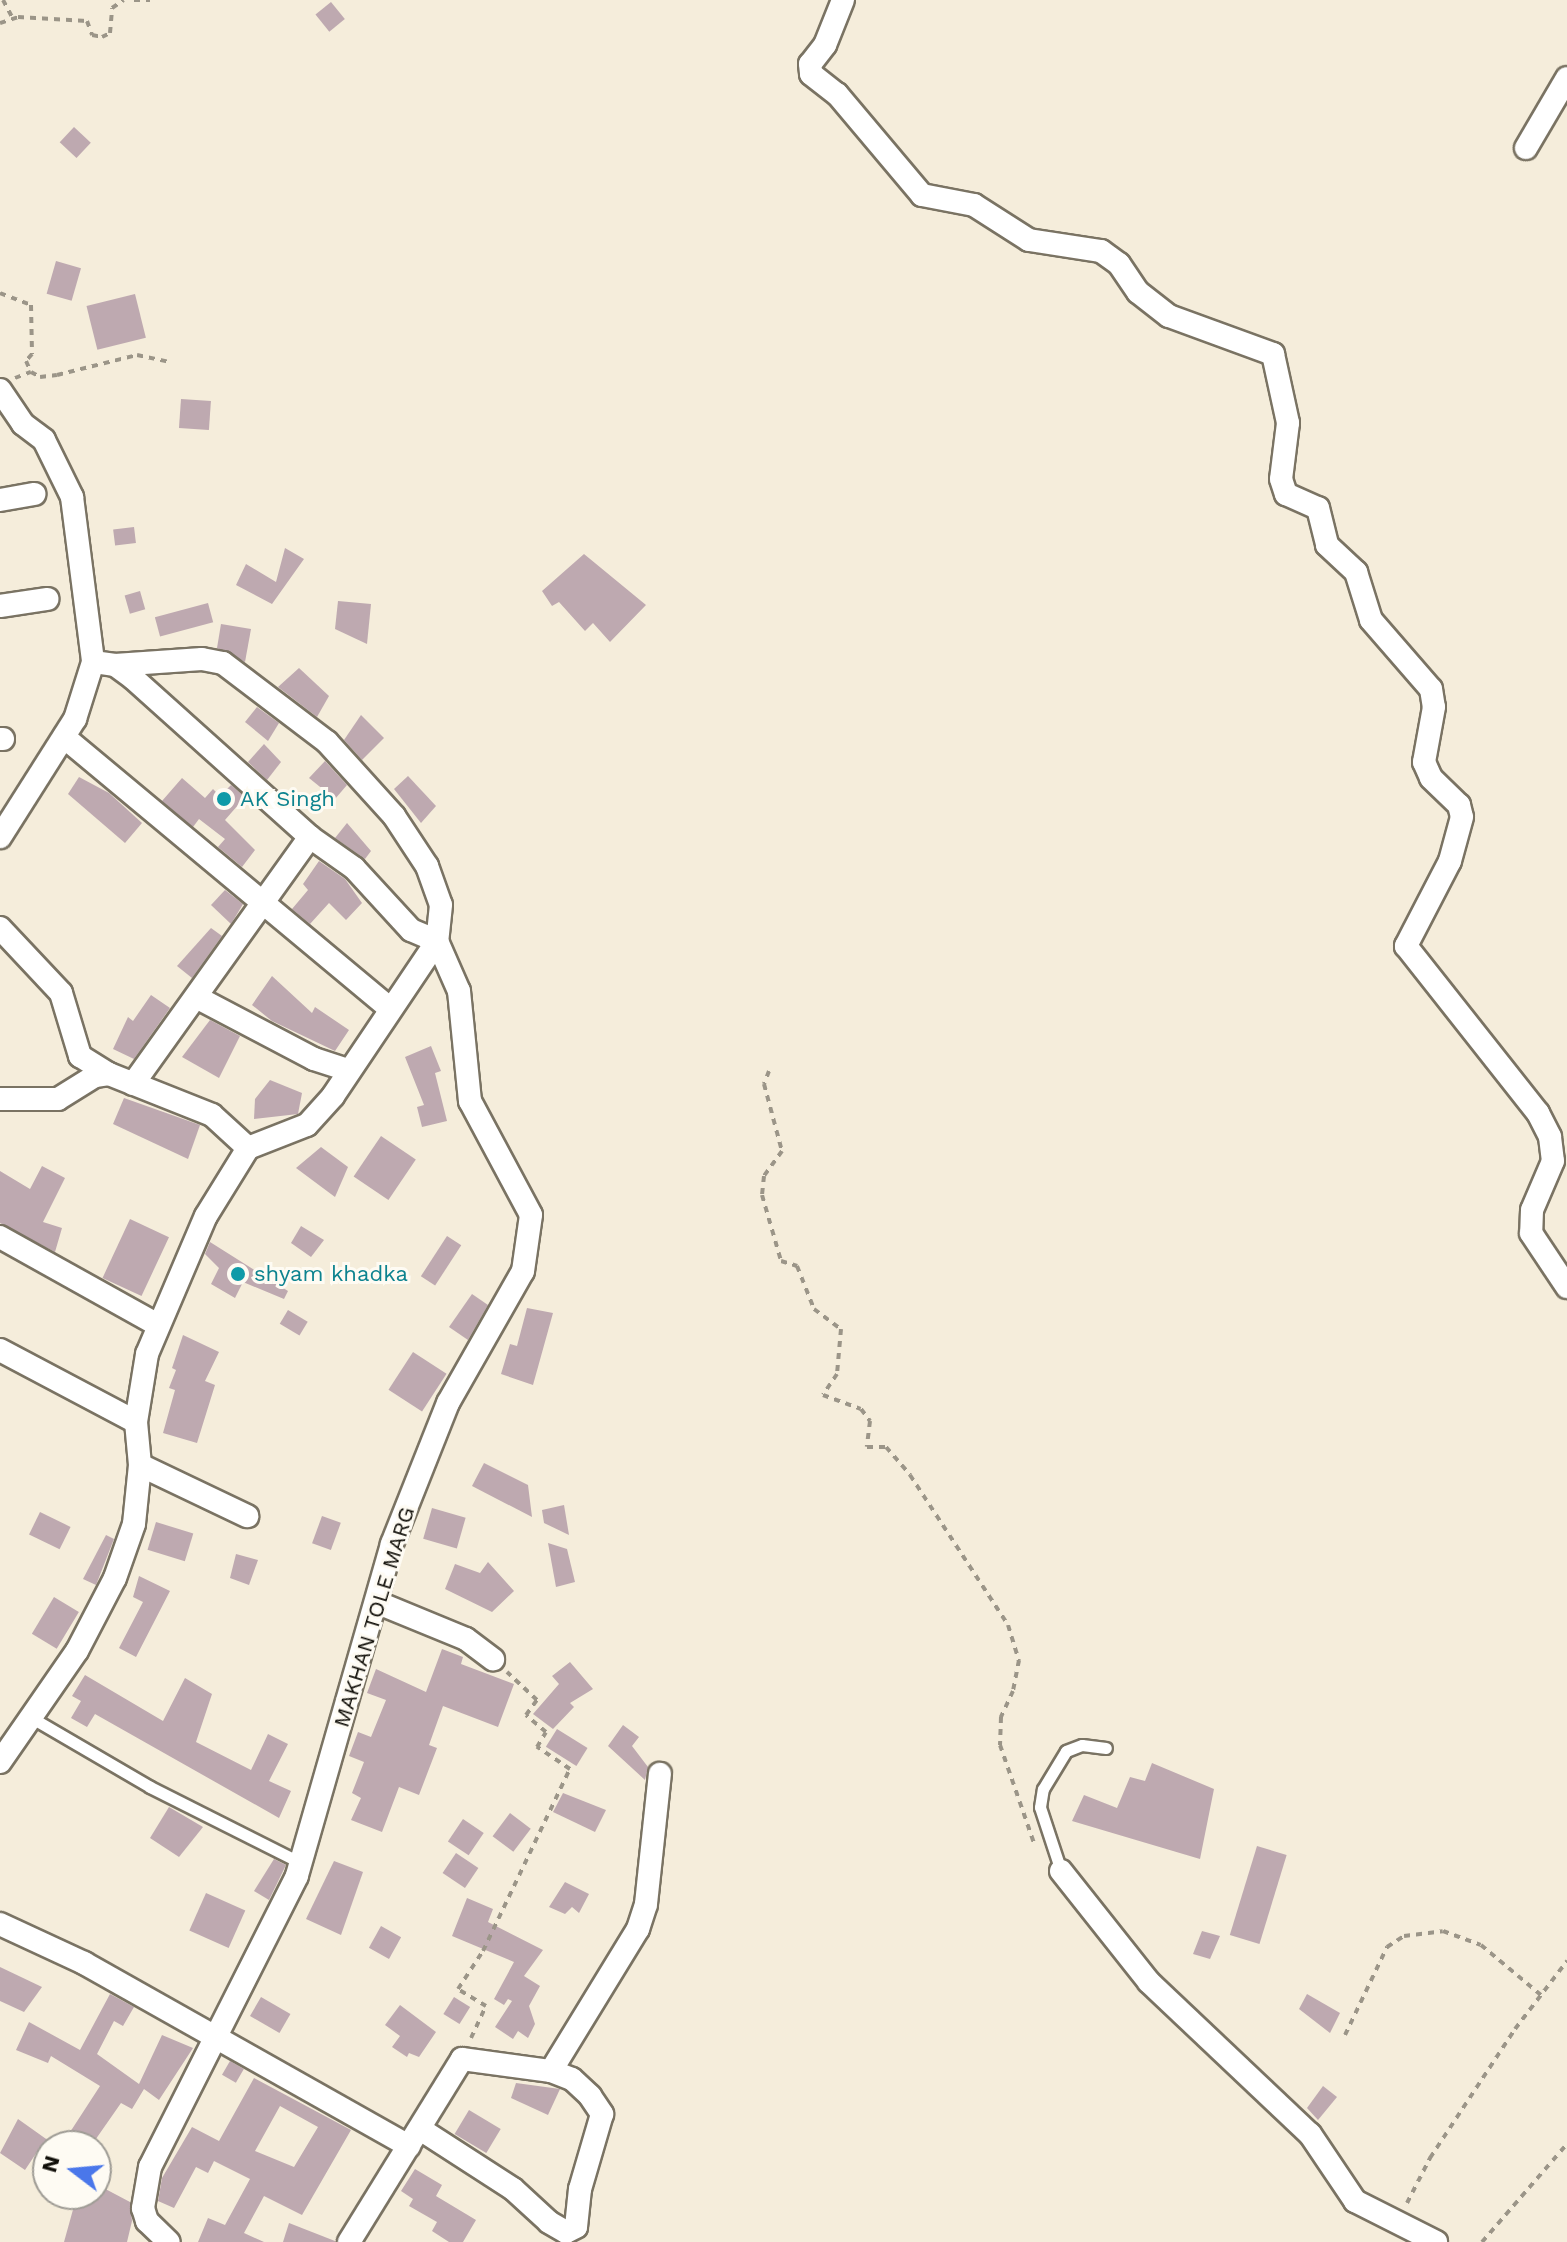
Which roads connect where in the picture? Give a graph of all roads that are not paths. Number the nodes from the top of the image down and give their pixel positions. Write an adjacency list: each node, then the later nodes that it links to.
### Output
1 (843, 0): 24 (street)
2 (1567, 78): 3 (street)
3 (1526, 148)
4 (6, 385): 9 (street)
5 (34, 494): 6 (street)
6 (0, 500)
7 (47, 599): 8 (street)
8 (0, 606)
9 (104, 664): 10 (street); 12 (street); 15 (street, MAKHAN TOLE MARG)
10 (64, 737): 11 (street); 13 (street)
11 (0, 837)
12 (310, 837): 13 (street); 15 (street)
13 (262, 901): 16 (street); 17 (street)
14 (0, 928): 19 (street)
15 (437, 941): 17 (street); 30 (street, MAKHAN TOLE MARG)
16 (198, 998): 18 (street); 20 (street)
17 (389, 1008): 18 (street)
18 (348, 1070): 22 (street)
19 (109, 1074): 20 (street); 21 (street)
20 (133, 1084): 22 (street)
21 (1, 1098)
22 (248, 1148): 25 (street)
23 (0, 1237): 25 (street)
24 (1567, 1287)
25 (158, 1325): 27 (street)
26 (0, 1350): 27 (street)
27 (136, 1422): 28 (street)
28 (140, 1465): 29 (street); 32 (street)
29 (247, 1516)
30 (376, 1602): 31 (street); 36 (street, MAKHAN TOLE MARG)
31 (493, 1659)
32 (32, 1718): 34 (street); 36 (lane)
33 (1106, 1748): 37 (lane)
34 (0, 1762)
35 (660, 1774): 40 (street)
36 (301, 1863): 39 (street, MAKHAN TOLE MARG)
37 (1061, 1871): 44 (street)
38 (0, 1924): 39 (street)
39 (214, 2040): 41 (street); 42 (street, MAKHAN TOLE MARG)
40 (551, 2071): 41 (street); 41 (street)
41 (414, 2137): 43 (street)
42 (169, 2242)
43 (349, 2242)
44 (1436, 2242)

